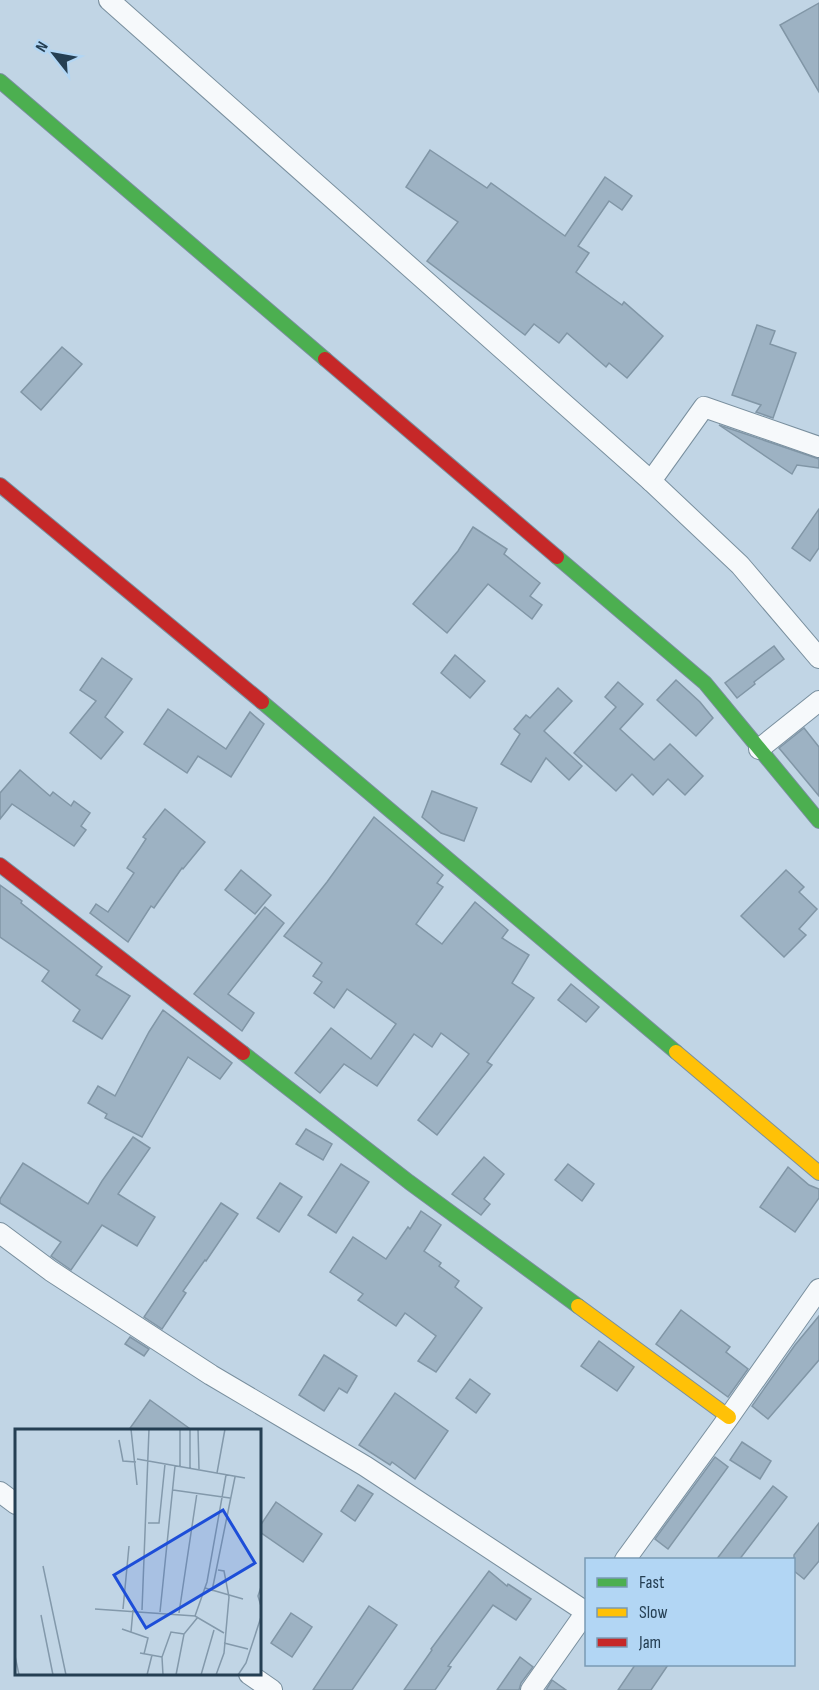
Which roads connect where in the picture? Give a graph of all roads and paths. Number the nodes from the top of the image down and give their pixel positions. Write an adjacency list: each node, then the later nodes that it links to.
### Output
1 (109, 0): 4 (street)
2 (0, 81): 8 (street)
3 (819, 447): 4 (street)
4 (651, 481): 6 (street)
5 (0, 485): 11 (street)
6 (819, 658)
7 (819, 701): 8 (street)
8 (759, 749): 9 (street)
9 (819, 821)
10 (0, 865): 14 (street)
11 (819, 1173)
12 (0, 1233): 18 (street)
13 (819, 1289): 14 (street)
14 (729, 1417): 17 (street)
15 (0, 1492): 16 (street)
16 (15, 1503)
17 (626, 1558)
18 (585, 1611)
19 (585, 1613): 22 (street)
20 (250, 1675): 21 (street)
21 (272, 1690)
22 (531, 1690)

